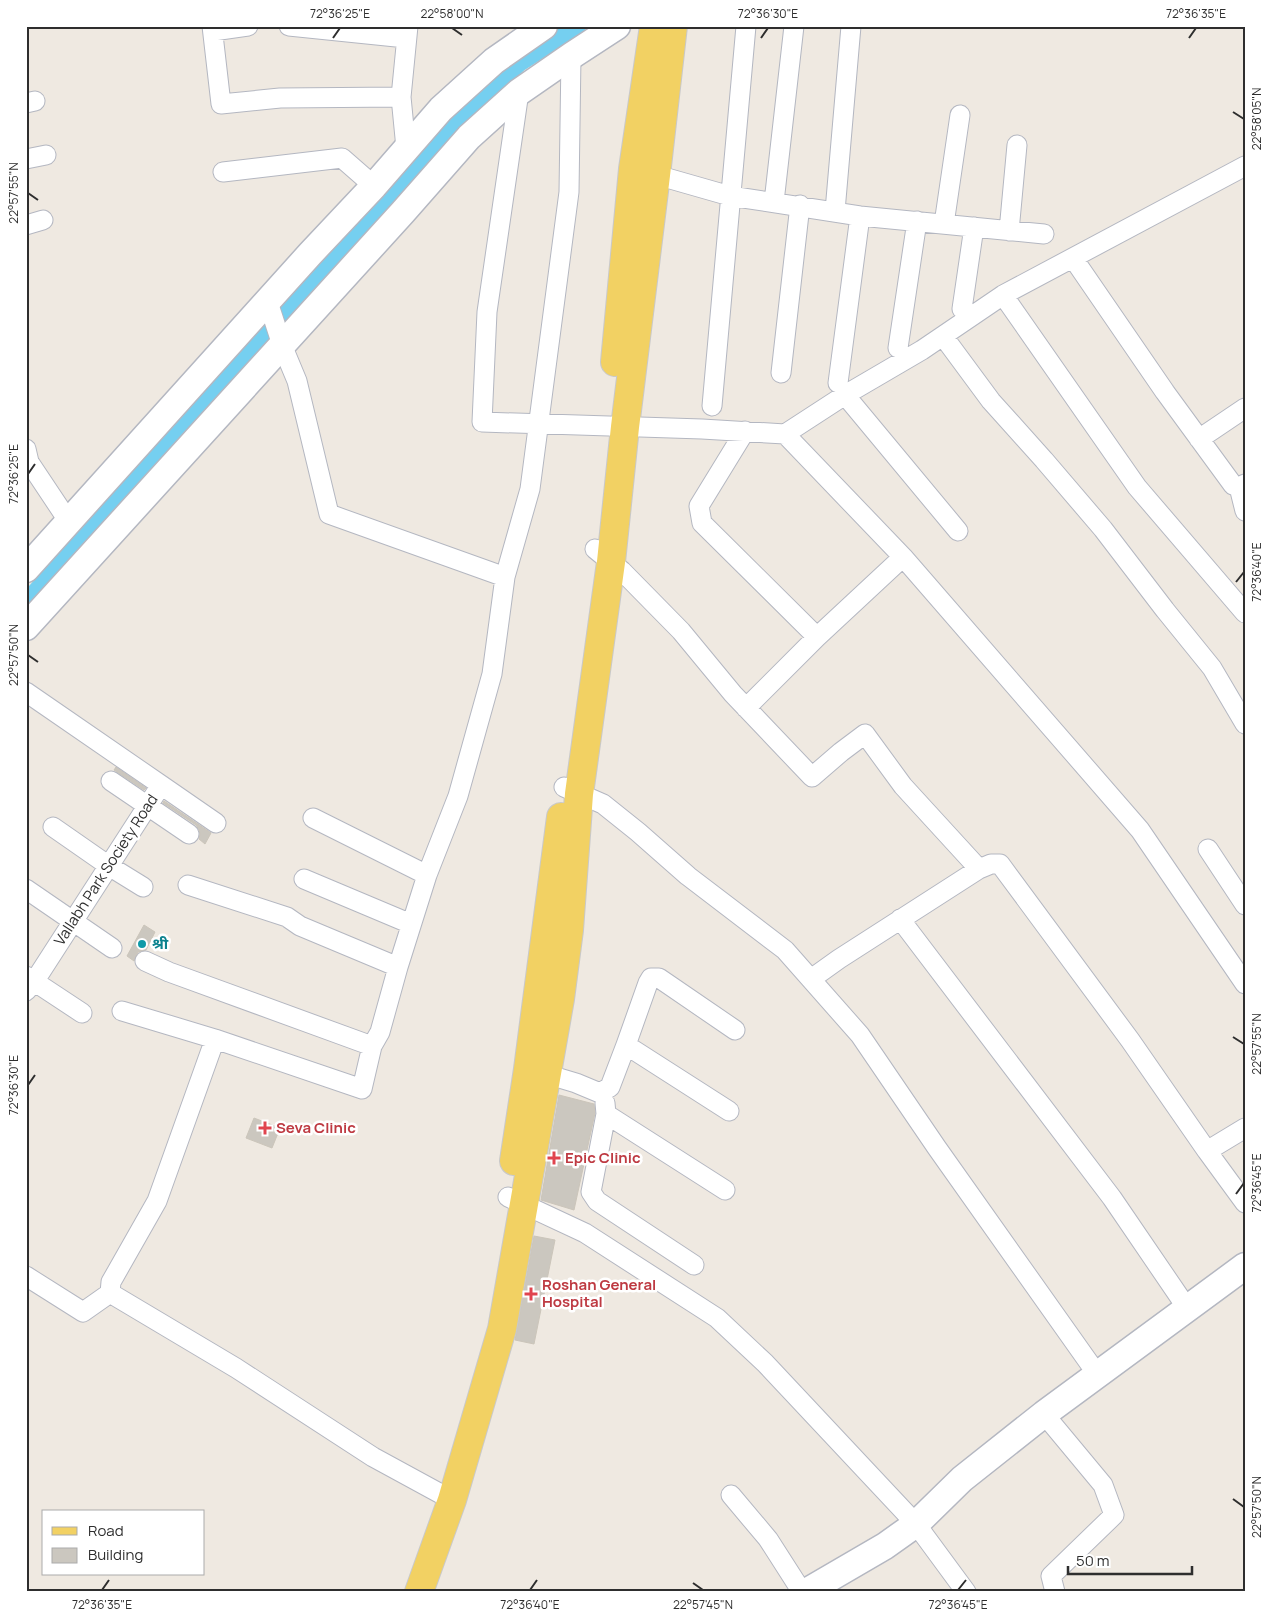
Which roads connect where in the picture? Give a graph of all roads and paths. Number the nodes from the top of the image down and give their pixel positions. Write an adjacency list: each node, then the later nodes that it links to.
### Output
1 (248, 26): 10 (street)
2 (289, 26): 11 (street)
3 (544, 26): 17 (street)
4 (617, 26): 12 (street)
5 (654, 26): 22 (main road)
6 (673, 26): 22 (main road)
7 (746, 26): 24 (street)
8 (794, 26): 25 (street)
9 (851, 26): 27 (street)
10 (212, 29): 14 (street)
11 (407, 32): 14 (street)
12 (570, 56): 13 (street); 45 (street)
13 (519, 92): 39 (street); 45 (street)
14 (401, 97): 17 (street)
15 (960, 114): 30 (street)
16 (1017, 145): 32 (street)
17 (406, 148): 23 (street)
18 (46, 155): 19 (street)
19 (26, 159)
20 (1245, 166): 34 (street)
21 (223, 172): 23 (street)
22 (645, 172): 24 (street); 46 (main road)
23 (374, 186): 36 (street)
24 (730, 196): 25 (street); 43 (street)
25 (774, 202): 26 (street)
26 (800, 205): 27 (street); 41 (street)
27 (835, 211): 28 (street)
28 (860, 216): 29 (street); 42 (street)
29 (917, 221): 30 (street); 40 (street)
30 (944, 224): 31 (street)
31 (974, 227): 32 (street); 37 (street)
32 (1009, 231): 33 (street)
33 (1044, 234)
34 (1074, 258): 35 (street); 49 (street)
35 (1003, 295): 38 (street); 60 (street)
36 (268, 302): 39 (street); 53 (street)
37 (962, 309)
38 (943, 336): 42 (street); 65 (street)
39 (282, 345): 55 (street); 59 (street)
40 (898, 348)
41 (781, 373)
42 (841, 389): 48 (street); 54 (street)
43 (712, 406)
44 (1245, 408): 49 (street)
45 (540, 423): 46 (street); 59 (street)
46 (617, 426): 47 (street); 56 (main road)
47 (745, 431): 48 (street); 62 (street)
48 (785, 434): 57 (street)
49 (1199, 440): 51 (street)
50 (26, 449): 53 (street)
51 (1242, 485): 52 (street)
52 (1245, 511)
53 (70, 522): 55 (street); 58 (street)
54 (958, 531)
55 (98, 548): 61 (street)
56 (603, 555): 64 (street); 68 (main road)
57 (903, 557): 62 (street); 91 (street)
58 (26, 569)
59 (505, 577): 77 (street)
60 (1245, 613)
61 (26, 627)
62 (817, 636): 64 (street)
63 (26, 692): 67 (street, Vallabh Park Society Road)
64 (746, 708): 76 (street)
65 (1245, 724)
66 (111, 781): 69 (street)
67 (161, 785): 69 (street, Vallabh Park Society Road); 71 (street)
68 (572, 791): 89 (street); 98 (main road)
69 (148, 806): 73 (street); 75 (street, Vallabh Park Society Road)
70 (313, 818): 77 (street)
71 (216, 822)
72 (54, 828): 75 (street)
73 (189, 834)
74 (1208, 849): 82 (street)
75 (109, 866): 80 (street); 84 (street, Vallabh Park Society Road)
76 (979, 869): 83 (street); 103 (street)
77 (427, 875): 85 (street)
78 (304, 879): 85 (street)
79 (188, 885): 88 (street)
80 (143, 887)
81 (26, 889): 84 (street)
82 (1245, 905)
83 (900, 919): 89 (street); 111 (street)
84 (73, 921): 86 (street); 90 (street, Vallabh Park Society Road)
85 (411, 924): 88 (street)
86 (112, 948)
87 (145, 961): 96 (street)
88 (398, 967): 96 (street)
89 (811, 979): 112 (street)
90 (29, 983): 93 (street)
91 (1245, 984)
92 (122, 1011): 95 (street)
93 (82, 1013)
94 (735, 1030): 97 (street)
95 (215, 1039): 96 (street); 110 (street)
96 (372, 1046)
97 (626, 1046): 99 (street); 100 (street)
98 (538, 1072): 99 (street); 105 (main road)
99 (600, 1093): 101 (street)
100 (729, 1111)
101 (606, 1114): 104 (street); 107 (street)
102 (1245, 1128): 103 (street)
103 (1206, 1151): 106 (street)
104 (725, 1190)
105 (517, 1200): 115 (main road); 116 (street)
106 (1245, 1202)
107 (694, 1265)
108 (1245, 1266): 111 (street)
109 (26, 1276): 110 (street)
110 (110, 1293): 115 (street)
111 (1187, 1308): 112 (street)
112 (1097, 1374): 113 (street)
113 (1044, 1414): 116 (street); 122 (street)
114 (730, 1495): 119 (street)
115 (445, 1496): 117 (main road); 118 (main road)
116 (916, 1524): 120 (street); 121 (street)
117 (401, 1592)
118 (419, 1592)
119 (802, 1592)
120 (806, 1592)
121 (966, 1592)
122 (1055, 1592)

